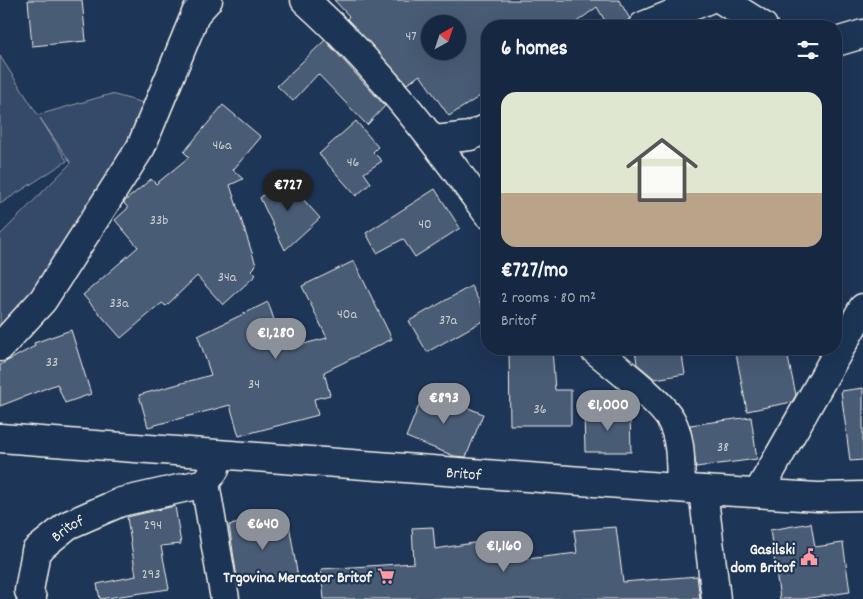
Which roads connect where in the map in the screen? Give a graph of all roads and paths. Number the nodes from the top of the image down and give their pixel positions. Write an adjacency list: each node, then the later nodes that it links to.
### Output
1 (208, 0): 14 (street)
2 (305, 0): 10 (street)
3 (707, 0): 5 (street)
4 (722, 0): 6 (street)
5 (658, 20)
6 (754, 20)
7 (863, 34): 8 (street)
8 (842, 40)
9 (481, 131): 10 (street)
10 (435, 140): 11 (street)
11 (481, 204)
12 (863, 308): 13 (street)
13 (842, 345)
14 (0, 347)
15 (601, 355): 20 (street)
16 (836, 355): 21 (street)
17 (0, 438): 18 (street, Britof)
18 (224, 455): 19 (street); 20 (street, Britof)
19 (205, 483): 23 (street, Britof); 24 (street)
20 (692, 489): 21 (street, Britof); 25 (street)
21 (758, 493): 22 (street, Britof)
22 (863, 496)
23 (32, 599)
24 (225, 599)
25 (716, 599)

